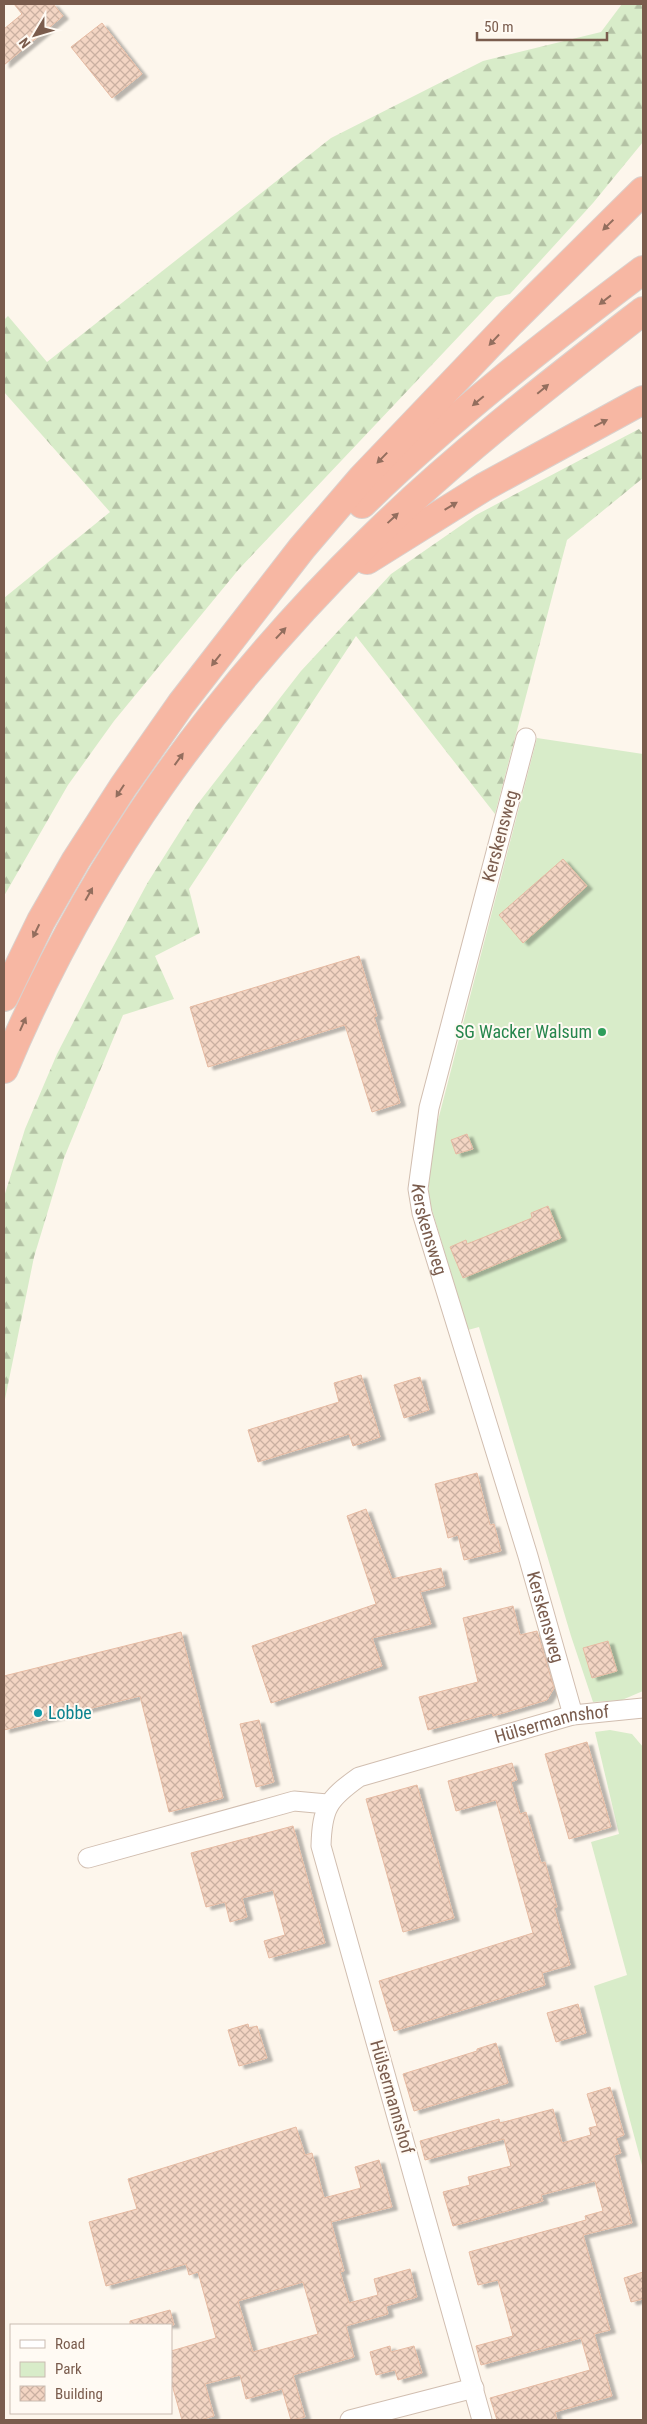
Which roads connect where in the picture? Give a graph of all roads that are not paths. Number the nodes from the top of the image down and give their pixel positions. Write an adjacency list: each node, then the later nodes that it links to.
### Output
1 (643, 191): 6 (highway, one-way to 6)
2 (643, 270): 6 (highway, one-way to 6)
3 (643, 311): 5 (highway, one-way to 3)
4 (643, 400): 5 (highway, one-way to 4)
5 (322, 589): 9 (highway, one-way to 5)
6 (246, 622): 8 (highway, one-way to 8)
7 (526, 738): 11 (street, Kerskensweg)
8 (4, 997)
9 (4, 1069)
10 (643, 1708): 11 (street, Hülsermannshof)
11 (573, 1715): 12 (street, Hülsermannshof)
12 (327, 1804): 13 (street); 14 (street, Hülsermannshof)
13 (88, 1858)
14 (474, 2388): 15 (street); 16 (street, Hülsermannshof)
15 (350, 2420)
16 (482, 2420)

